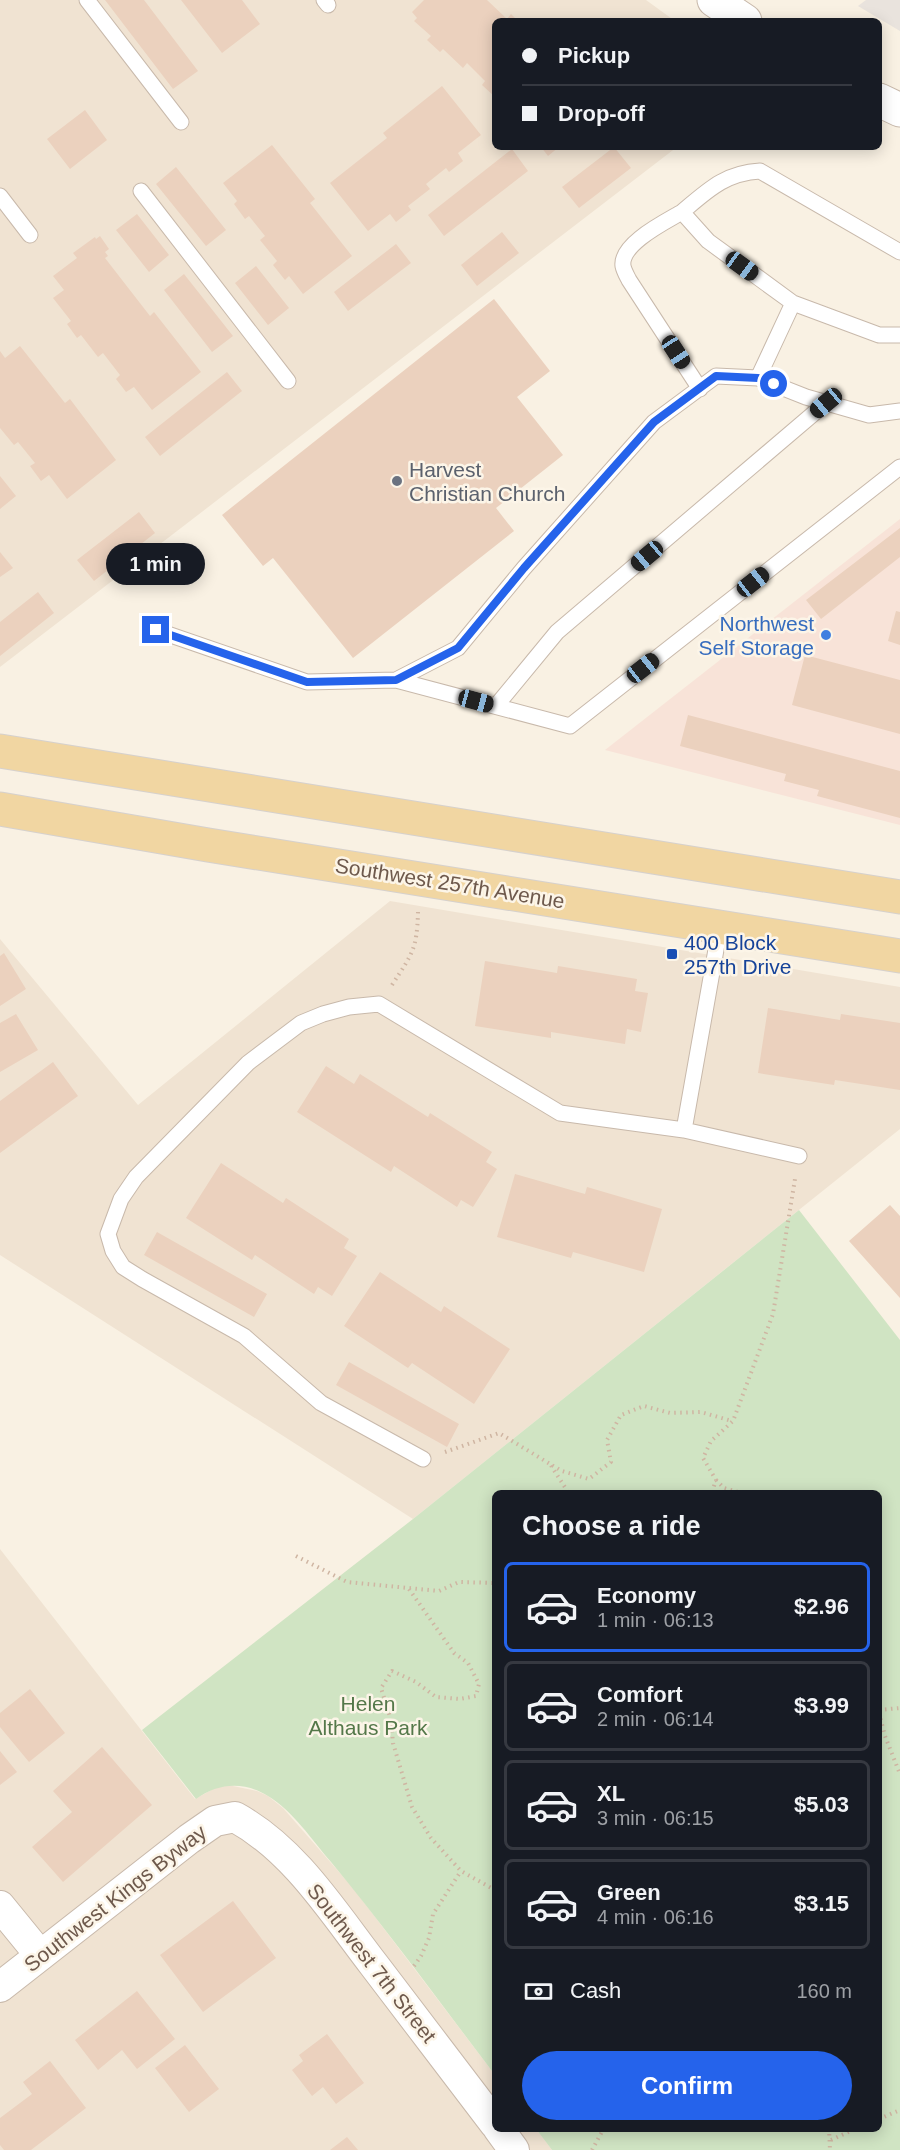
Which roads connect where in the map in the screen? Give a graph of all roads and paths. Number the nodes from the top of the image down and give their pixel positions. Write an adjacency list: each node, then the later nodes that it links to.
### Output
1 (87, 0): 6 (lane)
2 (714, 0): 3 (street)
3 (741, 18)
4 (882, 101): 5 (street)
5 (900, 110)
6 (181, 122)
7 (141, 191): 15 (lane)
8 (0, 196): 10 (lane)
9 (682, 212): 11 (lane); 12 (lane); 16 (lane)
10 (30, 235)
11 (900, 252)
12 (793, 303): 13 (lane); 14 (lane)
13 (900, 335)
14 (758, 378): 16 (lane); 17 (lane)
15 (288, 381)
16 (700, 388): 21 (lane)
17 (826, 403): 18 (lane); 22 (lane)
18 (900, 411)
19 (900, 467): 22 (lane)
20 (156, 630): 21 (lane)
21 (396, 680): 22 (lane)
22 (496, 706)
23 (0, 752): 26 (main road)
24 (0, 809): 25 (main road, Southwest 257th Avenue)
25 (419, 879): 27 (main road, Southwest 257th Avenue); 29 (path)
26 (900, 897)
27 (720, 927): 28 (main road, Southwest 257th Avenue); 30 (lane)
28 (900, 956)
29 (379, 1004): 30 (lane); 33 (lane)
30 (684, 1130): 31 (lane)
31 (799, 1156): 32 (path)
32 (733, 1421): 34 (path); 35 (path)
33 (423, 1459): 34 (path)
34 (550, 1464): 36 (path)
35 (716, 1480): 37 (path); 38 (path)
36 (567, 1490)
37 (713, 1490)
38 (731, 1490)
39 (296, 1556): 41 (path)
40 (492, 1584): 41 (path)
41 (409, 1589): 47 (path)
42 (900, 1708): 43 (path)
43 (882, 1711)
44 (882, 1724): 45 (path)
45 (900, 1774)
46 (235, 1817): 50 (street, Southwest Kings Byway); 55 (street, Southwest 7th Street)
47 (461, 1871): 48 (path); 51 (path)
48 (492, 1888)
49 (0, 1906): 50 (street)
50 (40, 1955): 52 (street, Southwest Kings Byway)
51 (412, 1970)
52 (0, 1987)
53 (900, 2110): 54 (path)
54 (882, 2118)
55 (492, 2120)
56 (501, 2132): 61 (street)
57 (602, 2132): 62 (path)
58 (830, 2132): 60 (path)
59 (848, 2132): 60 (path)
60 (831, 2140): 63 (path)
61 (514, 2150)
62 (592, 2150)
63 (830, 2150)

